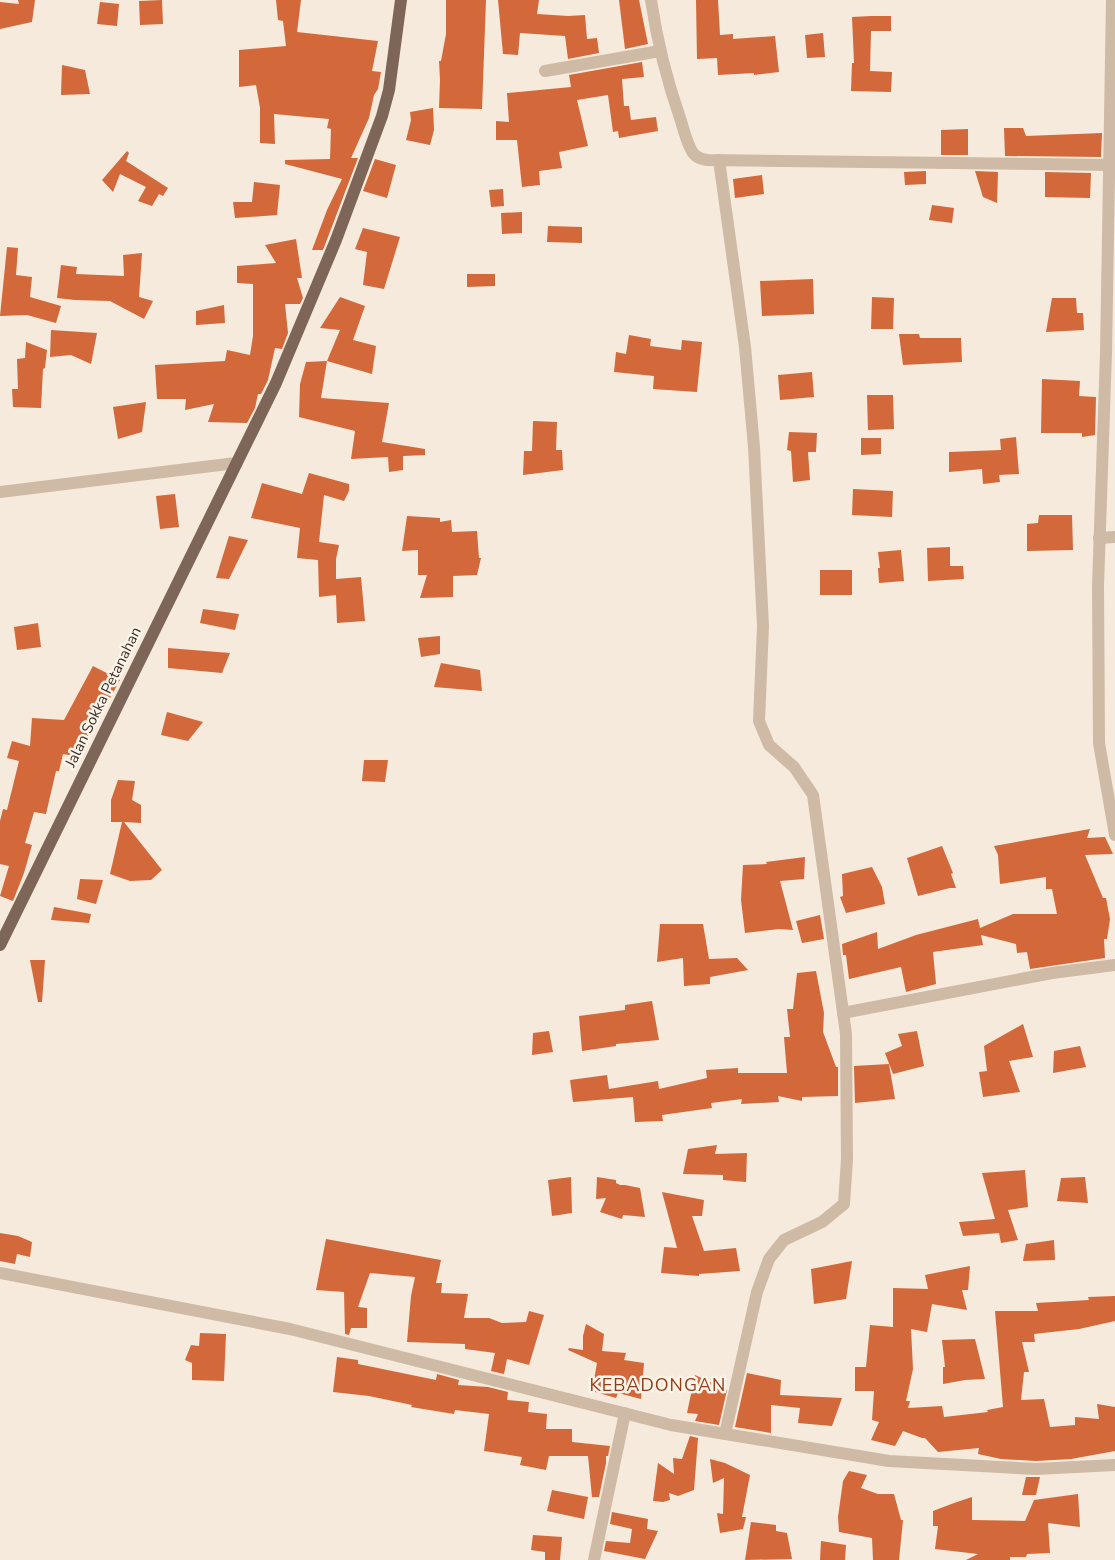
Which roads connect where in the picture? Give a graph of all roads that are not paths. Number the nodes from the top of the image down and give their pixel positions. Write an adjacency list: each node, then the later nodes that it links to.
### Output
1 (401, 0): 8 (main road, Jalan Sokka Petanahan)
2 (651, 0): 4 (street)
3 (1112, 0): 7 (street)
4 (660, 51): 5 (street); 6 (street)
5 (545, 71)
6 (719, 160): 7 (street); 15 (street)
7 (1110, 165): 11 (street)
8 (236, 463): 9 (street); 13 (main road, Jalan Sokka Petanahan)
9 (0, 492)
10 (1115, 537): 11 (street)
11 (1099, 538): 12 (street)
12 (1115, 835)
13 (0, 945)
14 (1115, 965): 15 (street)
15 (843, 1013): 18 (street)
16 (0, 1273): 17 (street)
17 (625, 1413): 18 (street); 20 (street)
18 (725, 1434): 19 (street)
19 (1115, 1465)
20 (594, 1560)

